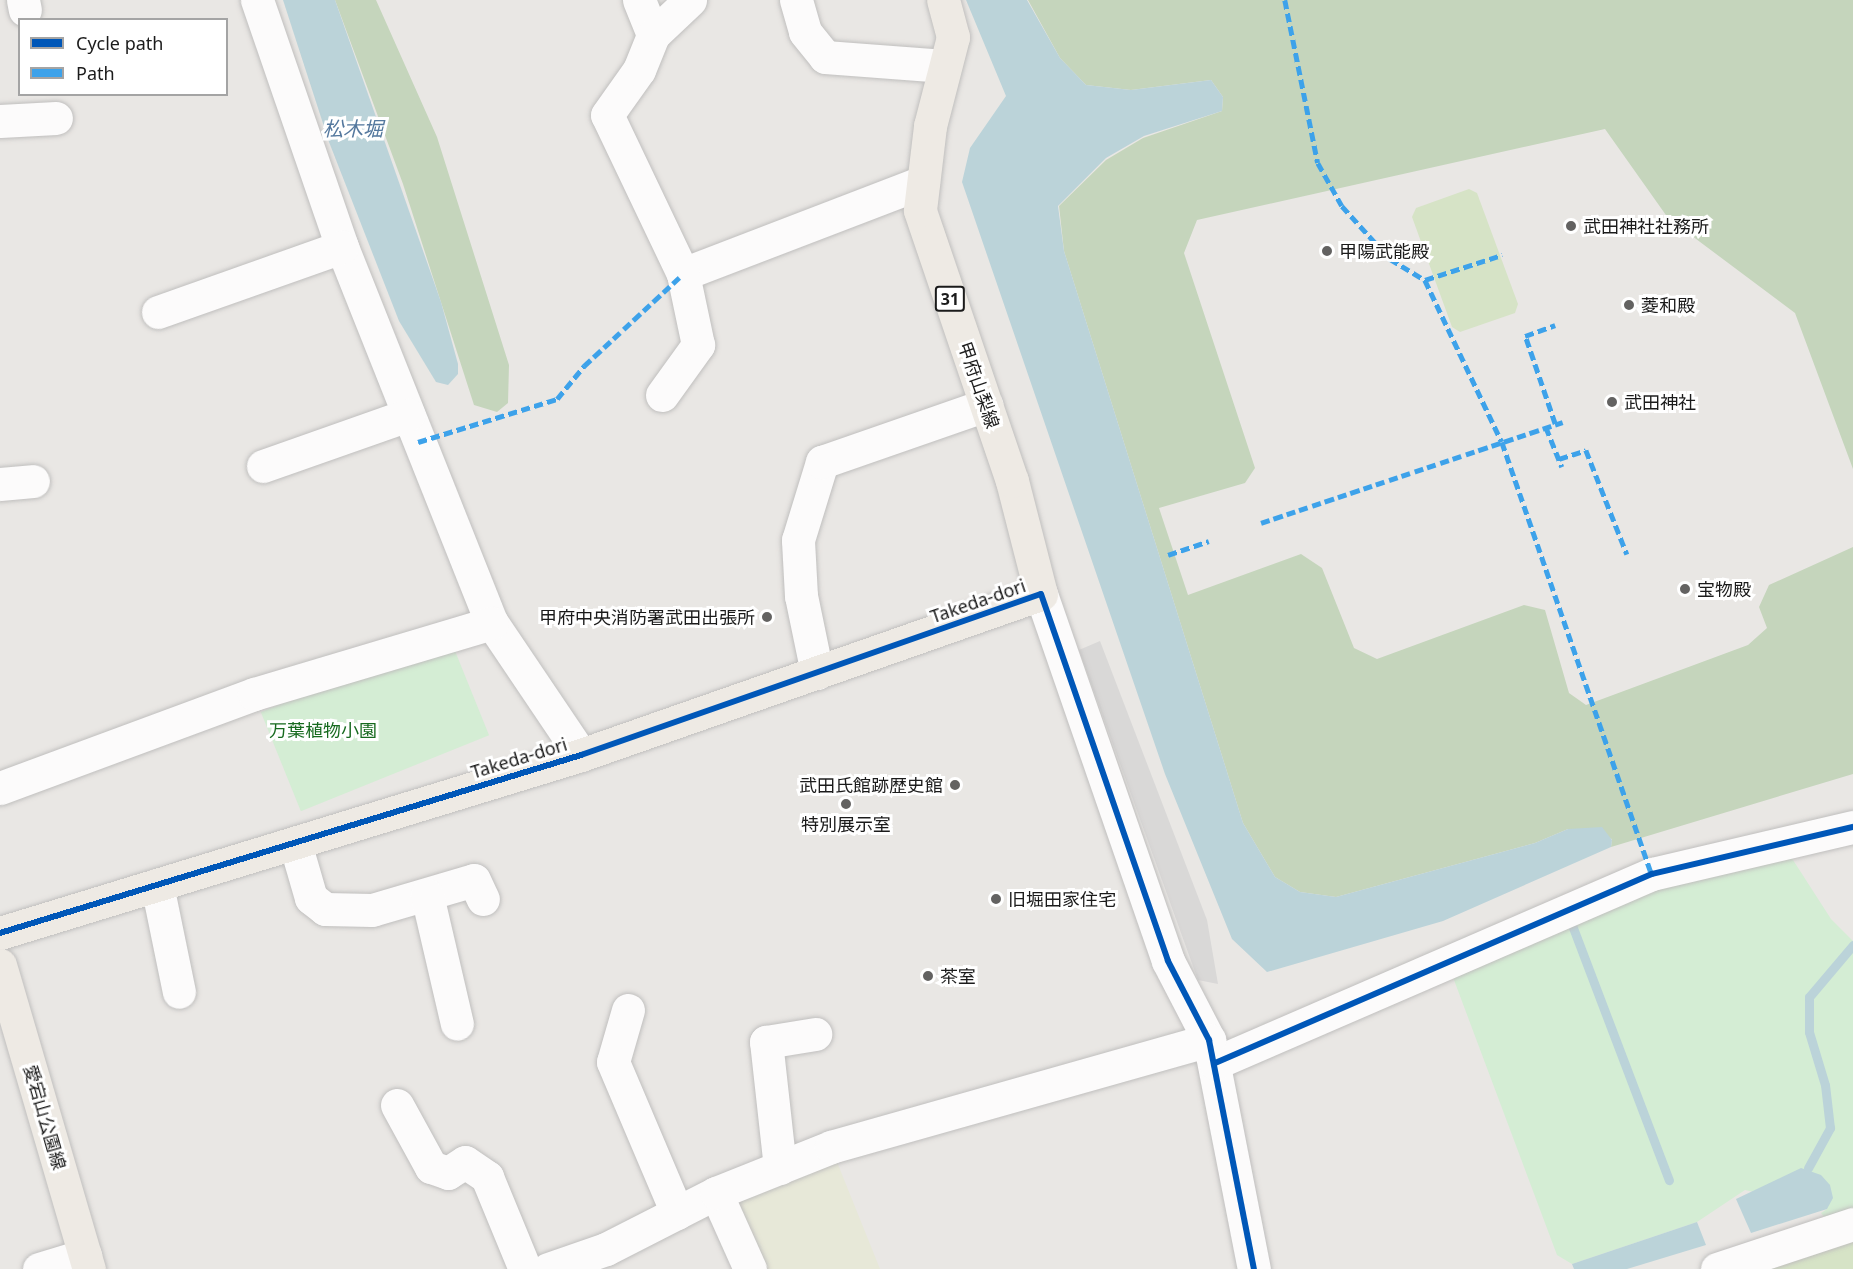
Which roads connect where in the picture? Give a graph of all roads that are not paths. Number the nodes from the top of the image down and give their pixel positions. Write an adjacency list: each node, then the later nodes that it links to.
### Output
1 (257, 0): 11 (street)
2 (639, 0): 6 (street)
3 (690, 0): 6 (street)
4 (796, 0): 7 (street)
5 (943, 0): 7 (main road, 甲府山梨線 / 31)
6 (653, 35): 12 (street)
7 (945, 66): 10 (main road, 甲府山梨線 / 31)
8 (56, 118): 9 (street)
9 (0, 122)
10 (923, 182): 12 (street); 15 (main road, 甲府山梨線 / 31)
11 (342, 247): 13 (street); 16 (street)
12 (683, 274): 14 (street)
13 (158, 312)
14 (662, 395)
15 (986, 405): 20 (main road, 甲府山梨線 / 31); 22 (street)
16 (408, 415): 17 (street); 21 (street)
17 (263, 466)
18 (33, 481): 19 (street)
19 (0, 484)
20 (1041, 594): 22 (main road, Takeda-dori); 36 (street)
21 (492, 623): 23 (street); 24 (street)
22 (817, 673): 23 (main road, Takeda-dori)
23 (581, 755): 26 (main road, Takeda-dori)
24 (0, 788)
25 (1853, 827): 36 (street)
26 (294, 843): 27 (main road, Takeda-dori); 28 (street)
27 (157, 885): 30 (main road, Takeda-dori); 32 (street)
28 (427, 895): 29 (street); 34 (street)
29 (483, 899)
30 (0, 933)
31 (0, 965): 42 (main road, 愛宕山公園線)
32 (179, 992)
33 (628, 1010): 40 (street)
34 (456, 1024)
35 (815, 1034): 38 (street)
36 (1212, 1052): 38 (street); 47 (street)
37 (397, 1105): 44 (street)
38 (780, 1168): 39 (street)
39 (716, 1193): 40 (street); 46 (street)
40 (677, 1213): 45 (street)
41 (1853, 1224): 48 (street)
42 (87, 1262): 43 (street)
43 (39, 1269)
44 (525, 1269)
45 (549, 1269)
46 (750, 1269)
47 (1254, 1269)
48 (1717, 1269)

